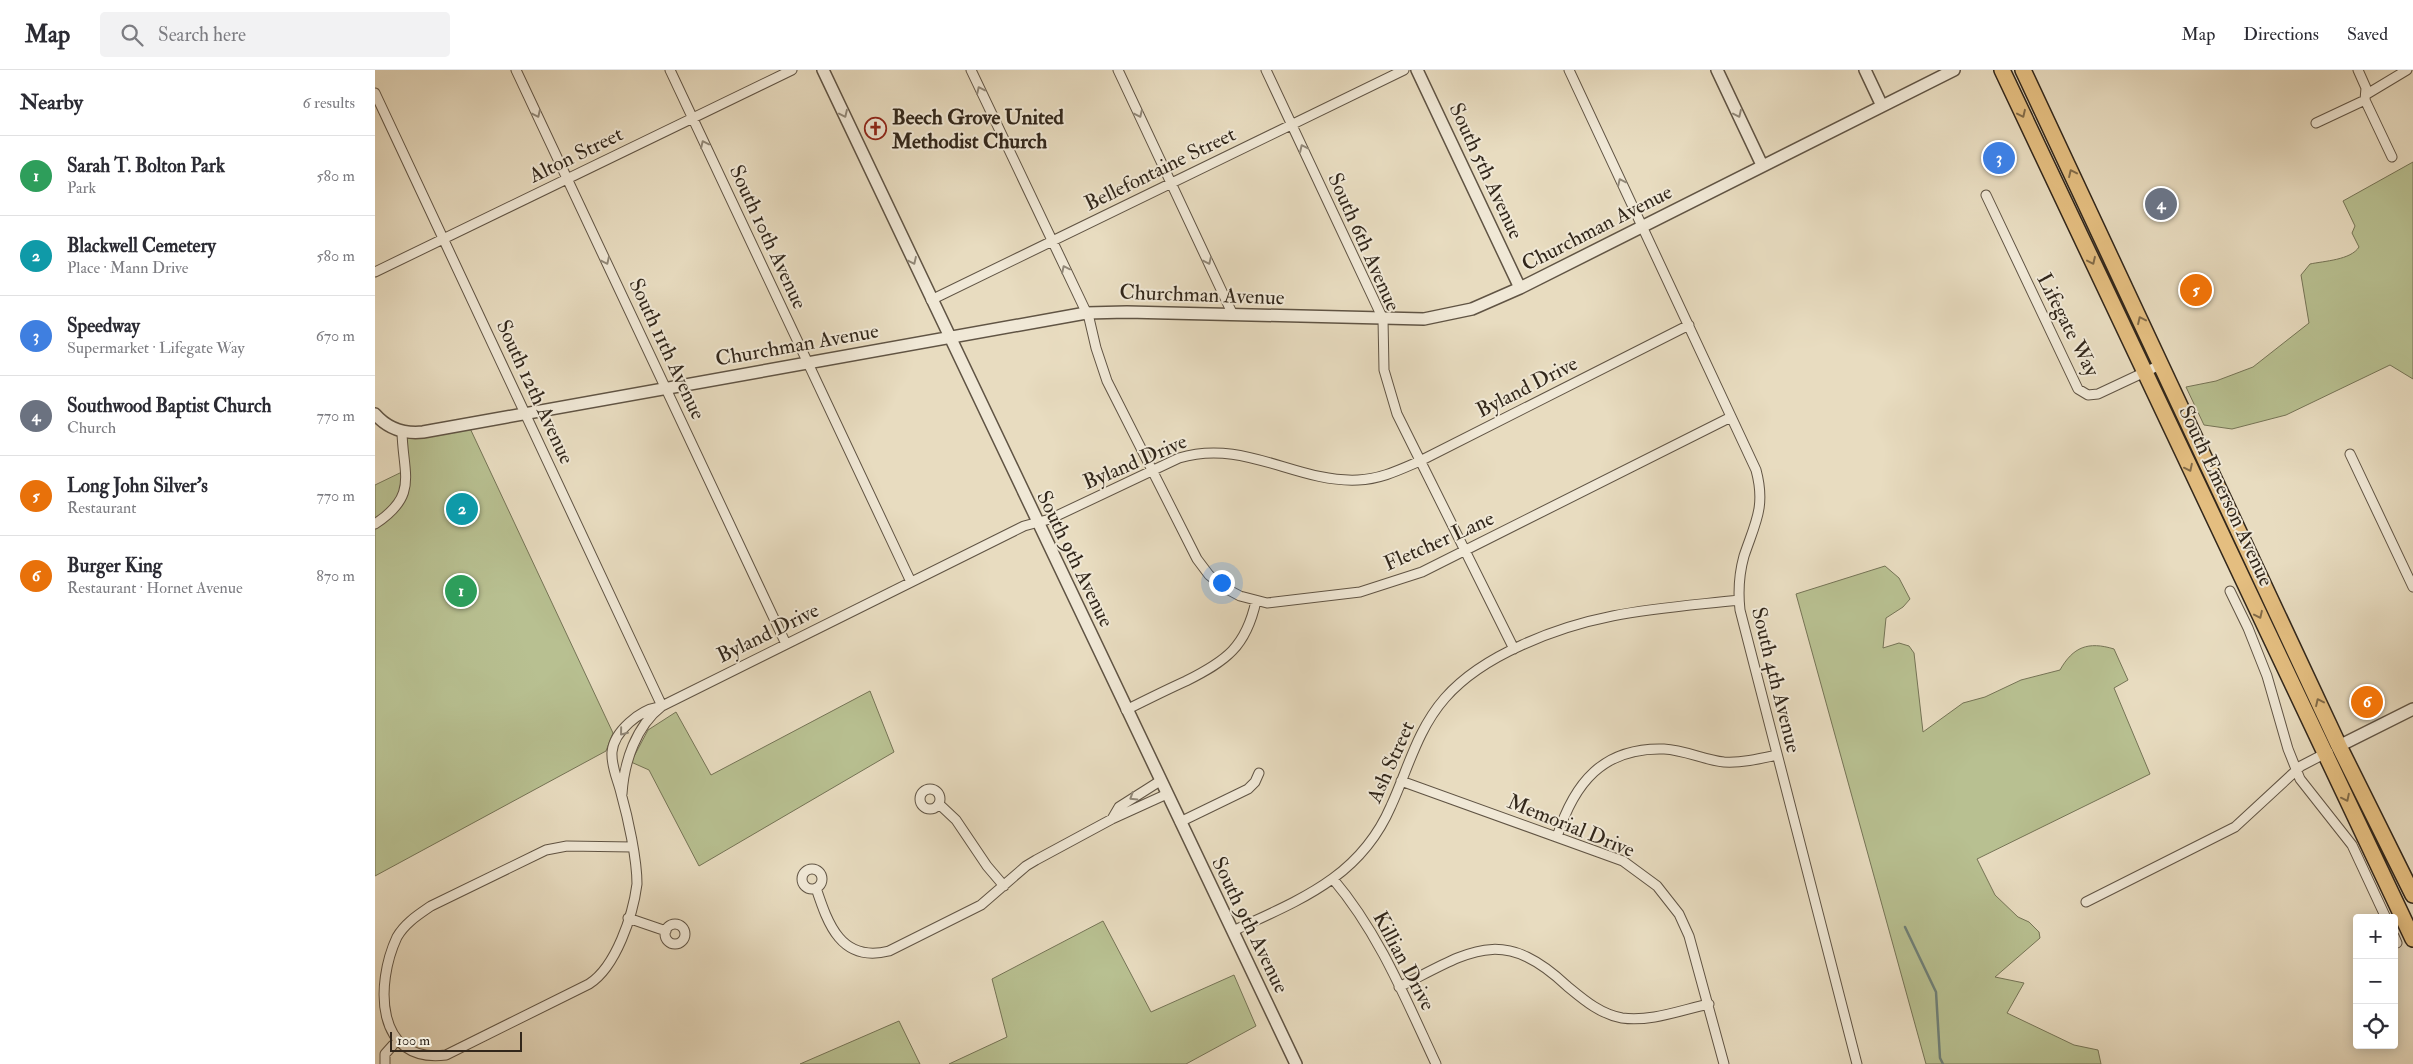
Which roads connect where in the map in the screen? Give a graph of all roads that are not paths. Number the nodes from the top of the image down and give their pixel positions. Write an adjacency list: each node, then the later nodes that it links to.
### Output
1 (516, 70): 26 (street, South 11th Avenue, one-way to 26)
2 (669, 70): 21 (street, South 10th Avenue)
3 (792, 70): 21 (street, Alton Street)
4 (823, 70): 34 (street, South 9th Avenue, one-way to 34)
5 (971, 70): 31 (street, Fletcher Lane, one-way to 5)
6 (1119, 70): 27 (street, one-way to 27)
7 (1266, 70): 22 (street, South 6th Avenue)
8 (1405, 70): 22 (street, Bellefontaine Street)
9 (1417, 70): 33 (street, South 5th Avenue)
10 (1569, 70): 29 (street, South 4th Avenue, one-way to 10)
11 (1717, 70): 25 (street, one-way to 25)
12 (1865, 70): 20 (street)
13 (1954, 70): 20 (street, Churchman Avenue)
14 (2001, 70): 42 (main road, South Emerson Avenue, one-way to 42)
15 (2023, 70): 41 (main road, South Emerson Avenue, one-way to 15)
16 (2358, 70): 19 (street)
17 (2407, 70): 19 (street)
18 (375, 94): 30 (street, South 12th Avenue)
19 (2366, 97): 23 (street); 24 (street)
20 (1881, 106): 25 (street, Churchman Avenue)
21 (692, 118): 26 (street, Alton Street); 40 (street, South 10th Avenue, one-way to 21)
22 (1292, 124): 27 (street, Bellefontaine Street); 37 (street, South 6th Avenue, one-way to 22)
23 (2316, 124)
24 (2392, 157)
25 (1763, 165): 29 (street, Churchman Avenue)
26 (567, 179): 30 (street, Alton Street); 43 (street, South 11th Avenue, one-way to 43)
27 (1171, 183): 31 (street, Bellefontaine Street); 36 (street, one-way to 36)
28 (1986, 195): 42 (street, Lifegate Way)
29 (1642, 226): 33 (street, Churchman Avenue); 38 (street, South 4th Avenue)
30 (444, 239): 32 (street, Alton Street); 45 (street, South 12th Avenue)
31 (1051, 241): 34 (street, Bellefontaine Street); 35 (street, Fletcher Lane, one-way to 31)
32 (375, 272)
33 (1520, 288): 37 (street, Churchman Avenue)
34 (931, 300): 39 (street, South 9th Avenue)
35 (1086, 313): 36 (street, Churchman Avenue); 39 (street, Churchman Avenue); 50 (street, Fletcher Lane)
36 (1233, 314): 37 (street, Churchman Avenue)
37 (1383, 319): 49 (street, South 6th Avenue)
38 (1689, 325): 46 (street, South 4th Avenue); 49 (street, Byland Drive)
39 (949, 336): 40 (street, Churchman Avenue); 51 (street, South 9th Avenue)
40 (808, 362): 43 (street, Churchman Avenue); 54 (street, South 10th Avenue)
41 (2162, 364): 42 (street, Lifegate Way); 64 (main road, South Emerson Avenue, one-way to 41)
42 (2145, 372): 65 (main road, South Emerson Avenue, one-way to 65)
43 (666, 388): 45 (street, Churchman Avenue); 59 (street, South 11th Avenue)
44 (375, 414): 47 (street)
45 (525, 414): 47 (street, Churchman Avenue); 61 (street, South 12th Avenue)
46 (1731, 417): 53 (street, Fletcher Lane); 57 (street, South 4th Avenue)
47 (402, 432): 52 (street)
48 (2350, 454): 55 (street)
49 (1420, 461): 50 (street, Byland Drive); 53 (street, South 6th Avenue)
50 (1152, 471): 51 (street, Byland Drive); 58 (street, Fletcher Lane)
51 (1037, 523): 54 (street, Byland Drive); 63 (street, South 9th Avenue)
52 (375, 524)
53 (1464, 551): 58 (street, Fletcher Lane); 60 (street, South 6th Avenue)
54 (911, 582): 59 (street, Byland Drive)
55 (2413, 586)
56 (2230, 591): 67 (street, South Emerson Avenue)
57 (1739, 600): 60 (street, Ash Street); 66 (street, South 4th Avenue)
58 (1255, 601): 63 (street)
59 (787, 644): 61 (street, Byland Drive)
60 (1514, 649): 70 (street, Ash Street)
61 (662, 706): 71 (street); 71 (street, one-way to 71)
62 (2413, 709): 64 (street)
63 (1126, 710): 69 (street, South 9th Avenue)
64 (2339, 746): 65 (street); 81 (main road, South Emerson Avenue)
65 (2325, 754): 67 (street); 87 (main road, South Emerson Avenue, one-way to 87)
66 (1777, 755): 76 (street); 96 (street, South 4th Avenue)
67 (2296, 770): 82 (street); 83 (street, South Emerson Avenue)
68 (1259, 773): 75 (street)
69 (1161, 781): 72 (street, South 9th Avenue); 74 (street, one-way to 74)
70 (1401, 781): 76 (street, Memorial Drive); 78 (street, Ash Street)
71 (622, 794): 77 (street)
72 (1167, 794): 74 (street); 75 (street, South 9th Avenue)
73 (939, 804): 79 (street)
74 (1112, 819): 79 (street)
75 (1180, 822): 86 (street, South 9th Avenue)
76 (1557, 837): 89 (street, Memorial Drive)
77 (632, 847): 84 (street); 90 (street)
78 (1333, 879): 86 (street, Ash Street); 88 (street, Killian Drive)
79 (1004, 886): 80 (street)
80 (816, 888)
81 (2413, 895)
82 (2086, 902)
83 (2384, 914)
84 (628, 918): 85 (street); 91 (street)
85 (666, 931)
86 (1233, 931): 93 (street, South 9th Avenue)
87 (2413, 939)
88 (1399, 987): 89 (street); 94 (street, Killian Drive)
89 (1709, 1004): 95 (street, Memorial Drive)
90 (393, 1045): 91 (street); 92 (street)
91 (413, 1060)
92 (385, 1064)
93 (1296, 1064)
94 (1437, 1064)
95 (1724, 1064)
96 (1857, 1064)

